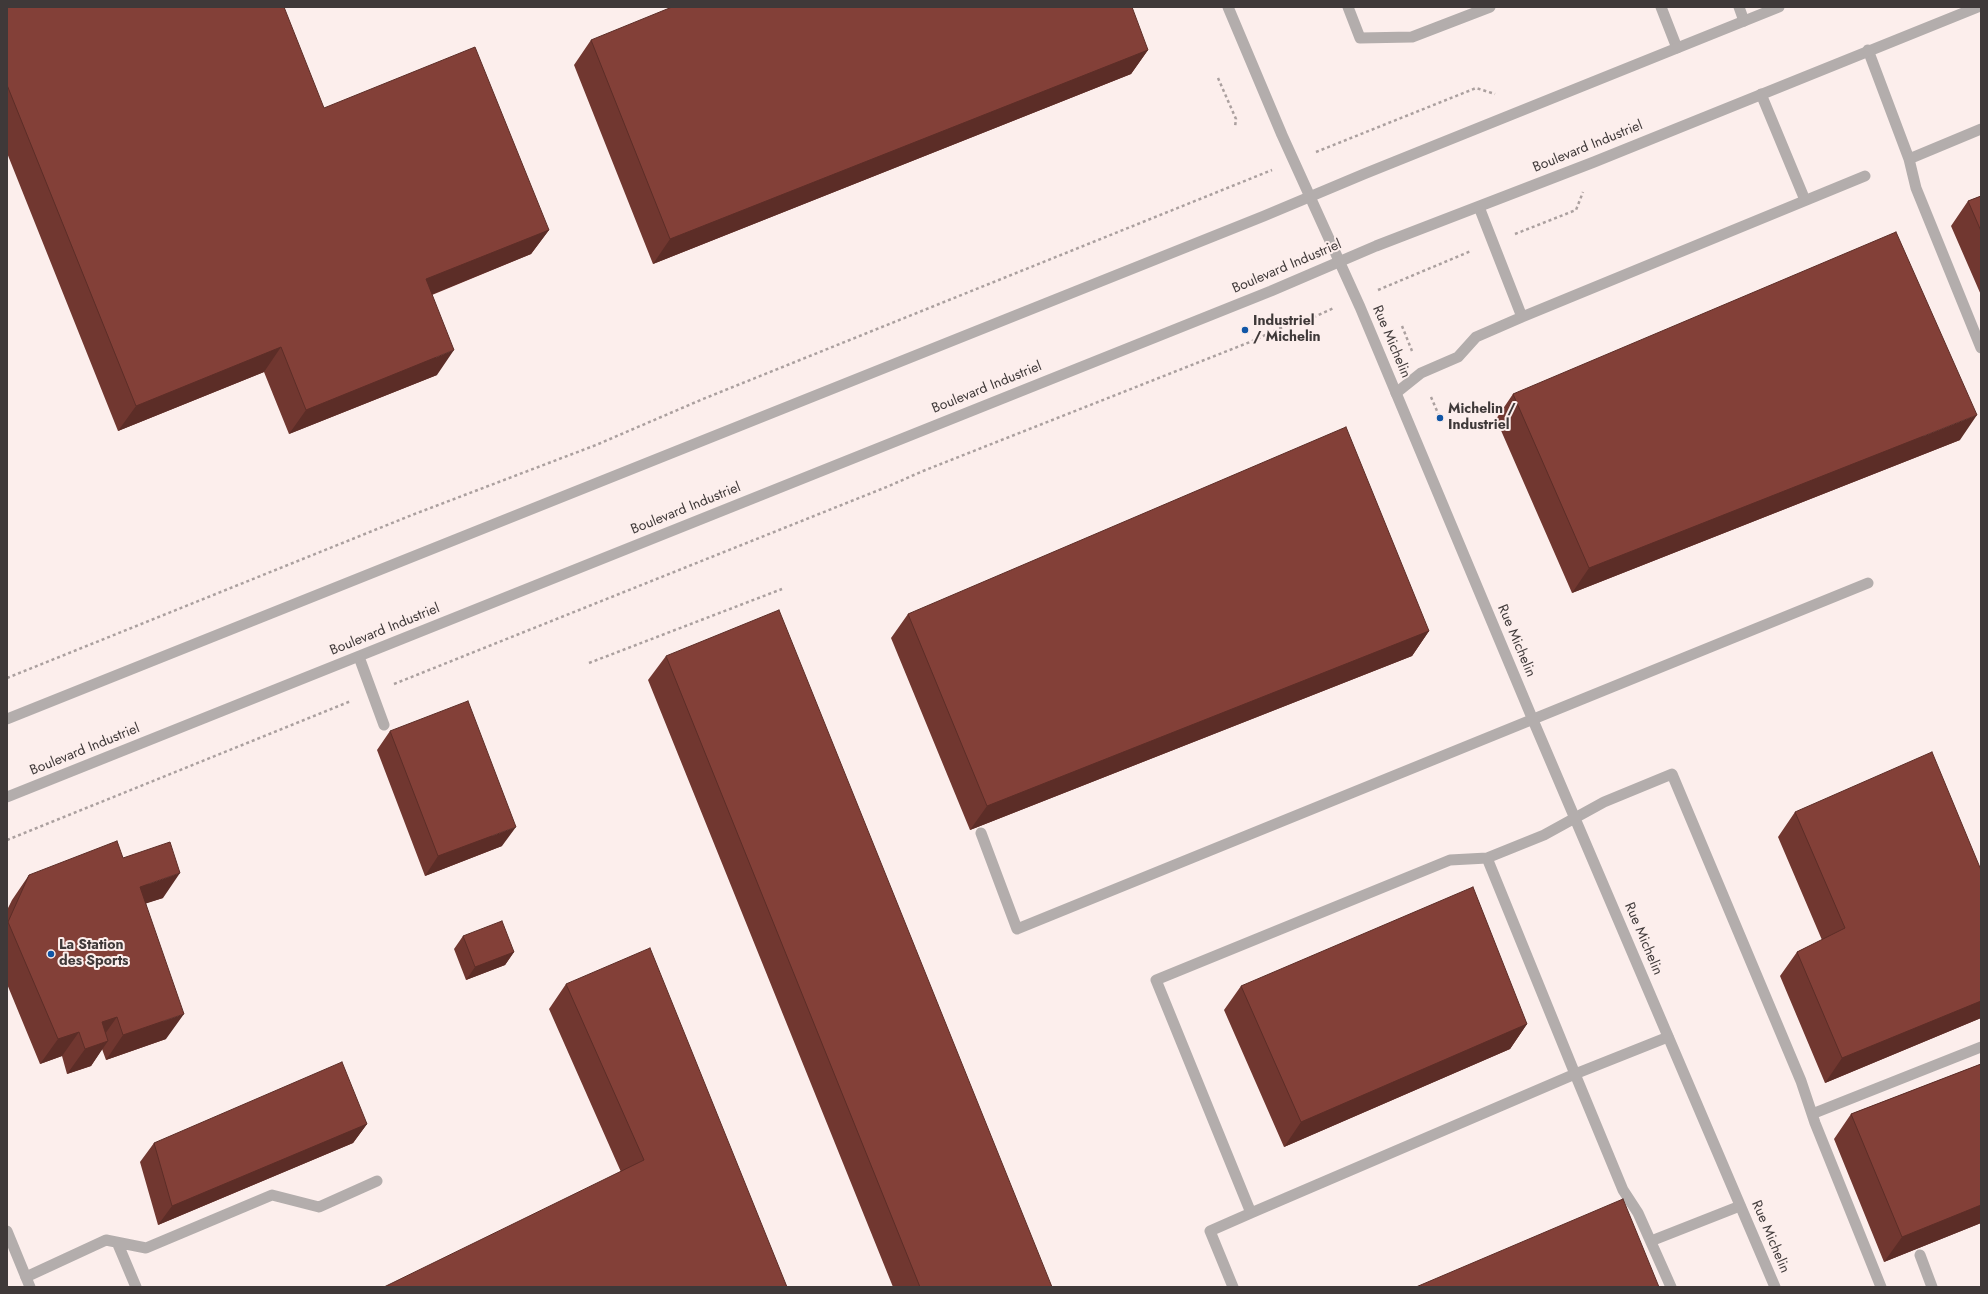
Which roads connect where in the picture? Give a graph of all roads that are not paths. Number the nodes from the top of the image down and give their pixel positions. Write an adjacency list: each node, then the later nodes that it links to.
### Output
1 (1228, 7): 15 (street, Rue Michelin)
2 (1348, 7): 3 (street)
3 (1490, 7)
4 (1661, 7): 9 (street)
5 (1739, 7): 8 (street)
6 (1779, 7): 8 (street)
7 (1978, 7): 10 (street, Boulevard Industriel)
8 (1744, 21): 9 (street)
9 (1677, 48): 15 (street)
10 (1868, 50): 11 (street, Boulevard Industriel); 13 (street)
11 (1761, 94): 16 (street); 17 (street, Boulevard Industriel)
12 (1981, 129): 13 (street)
13 (1909, 159): 20 (street)
14 (1865, 176): 16 (street)
15 (1309, 196): 18 (street, Rue Michelin); 24 (street)
16 (1805, 200): 19 (street)
17 (1479, 207): 18 (street, Boulevard Industriel); 19 (street)
18 (1338, 262): 21 (street, Rue Michelin); 23 (street, Boulevard Industriel)
19 (1522, 317): 21 (street)
20 (1981, 348)
21 (1396, 393): 25 (street, Rue Michelin)
22 (1868, 583): 25 (street)
23 (359, 657): 26 (street); 27 (street, Boulevard Industriel)
24 (7, 719)
25 (1533, 720): 28 (street, Rue Michelin); 29 (street)
26 (384, 725)
27 (7, 798)
28 (1575, 818): 30 (street); 31 (street, Rue Michelin); 34 (street)
29 (981, 832)
30 (1487, 858): 33 (street); 37 (street)
31 (1668, 1037): 33 (street); 36 (street, Rue Michelin)
32 (1981, 1047): 34 (street)
33 (1575, 1074): 37 (street); 39 (street)
34 (1812, 1114): 47 (street)
35 (377, 1181): 40 (street)
36 (1740, 1206): 39 (street); 46 (street, Rue Michelin)
37 (1251, 1213): 44 (street)
38 (7, 1231): 42 (street)
39 (1651, 1241): 45 (street)
40 (117, 1242): 42 (street); 43 (street)
41 (1920, 1255): 48 (street)
42 (28, 1282)
43 (136, 1287)
44 (1233, 1287)
45 (1671, 1287)
46 (1775, 1287)
47 (1881, 1287)
48 (1932, 1287)

